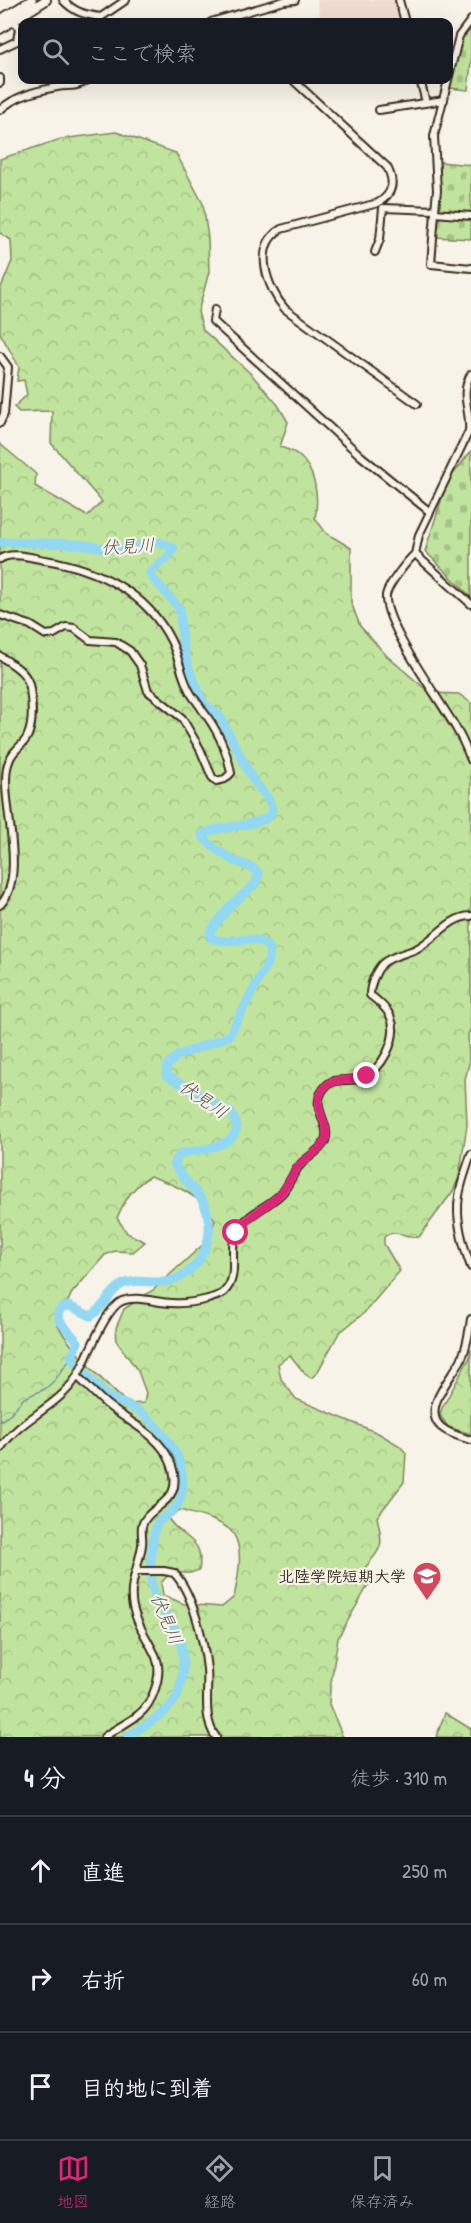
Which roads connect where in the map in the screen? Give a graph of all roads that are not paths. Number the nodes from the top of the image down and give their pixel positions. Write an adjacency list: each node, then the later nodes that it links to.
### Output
1 (32, 0): 11 (main road)
2 (46, 0): 12 (main road)
3 (63, 0): 7 (street)
4 (126, 0): 8 (street)
5 (294, 0): 9 (street)
6 (399, 0): 10 (street)
7 (94, 18)
8 (101, 18)
9 (224, 18)
10 (404, 18)
11 (0, 20)
12 (14, 20): 14 (street); 15 (main road)
13 (471, 20): 18 (street)
14 (18, 26)
15 (0, 29)
16 (18, 34): 17 (street)
17 (0, 49)
18 (453, 62)
19 (0, 78): 20 (street)
20 (0, 83)
21 (81, 84): 27 (street)
22 (297, 84): 36 (street)
23 (421, 84): 26 (street)
24 (448, 84): 25 (street)
25 (444, 100): 26 (street); 29 (street)
26 (426, 102): 28 (street)
27 (0, 110)
28 (379, 110)
29 (435, 212): 30 (street); 31 (street); 32 (street)
30 (471, 216)
31 (375, 252)
32 (471, 268)
33 (215, 309): 39 (street)
34 (0, 356): 37 (street)
35 (471, 374): 38 (street)
36 (417, 404)
37 (1, 420)
38 (469, 435): 39 (street)
39 (430, 512): 40 (street)
40 (415, 554): 42 (street); 45 (street)
41 (0, 559): 43 (street)
42 (471, 604)
43 (0, 615)
44 (0, 656): 46 (street)
45 (471, 760)
46 (0, 905)
47 (471, 916): 51 (street)
48 (471, 1154): 49 (street)
49 (471, 1267)
50 (471, 1319): 52 (street)
51 (77, 1376): 53 (street); 54 (street)
52 (471, 1440)
53 (0, 1449)
54 (140, 1571): 55 (street); 56 (street)
55 (104, 1737)
56 (216, 1737)

